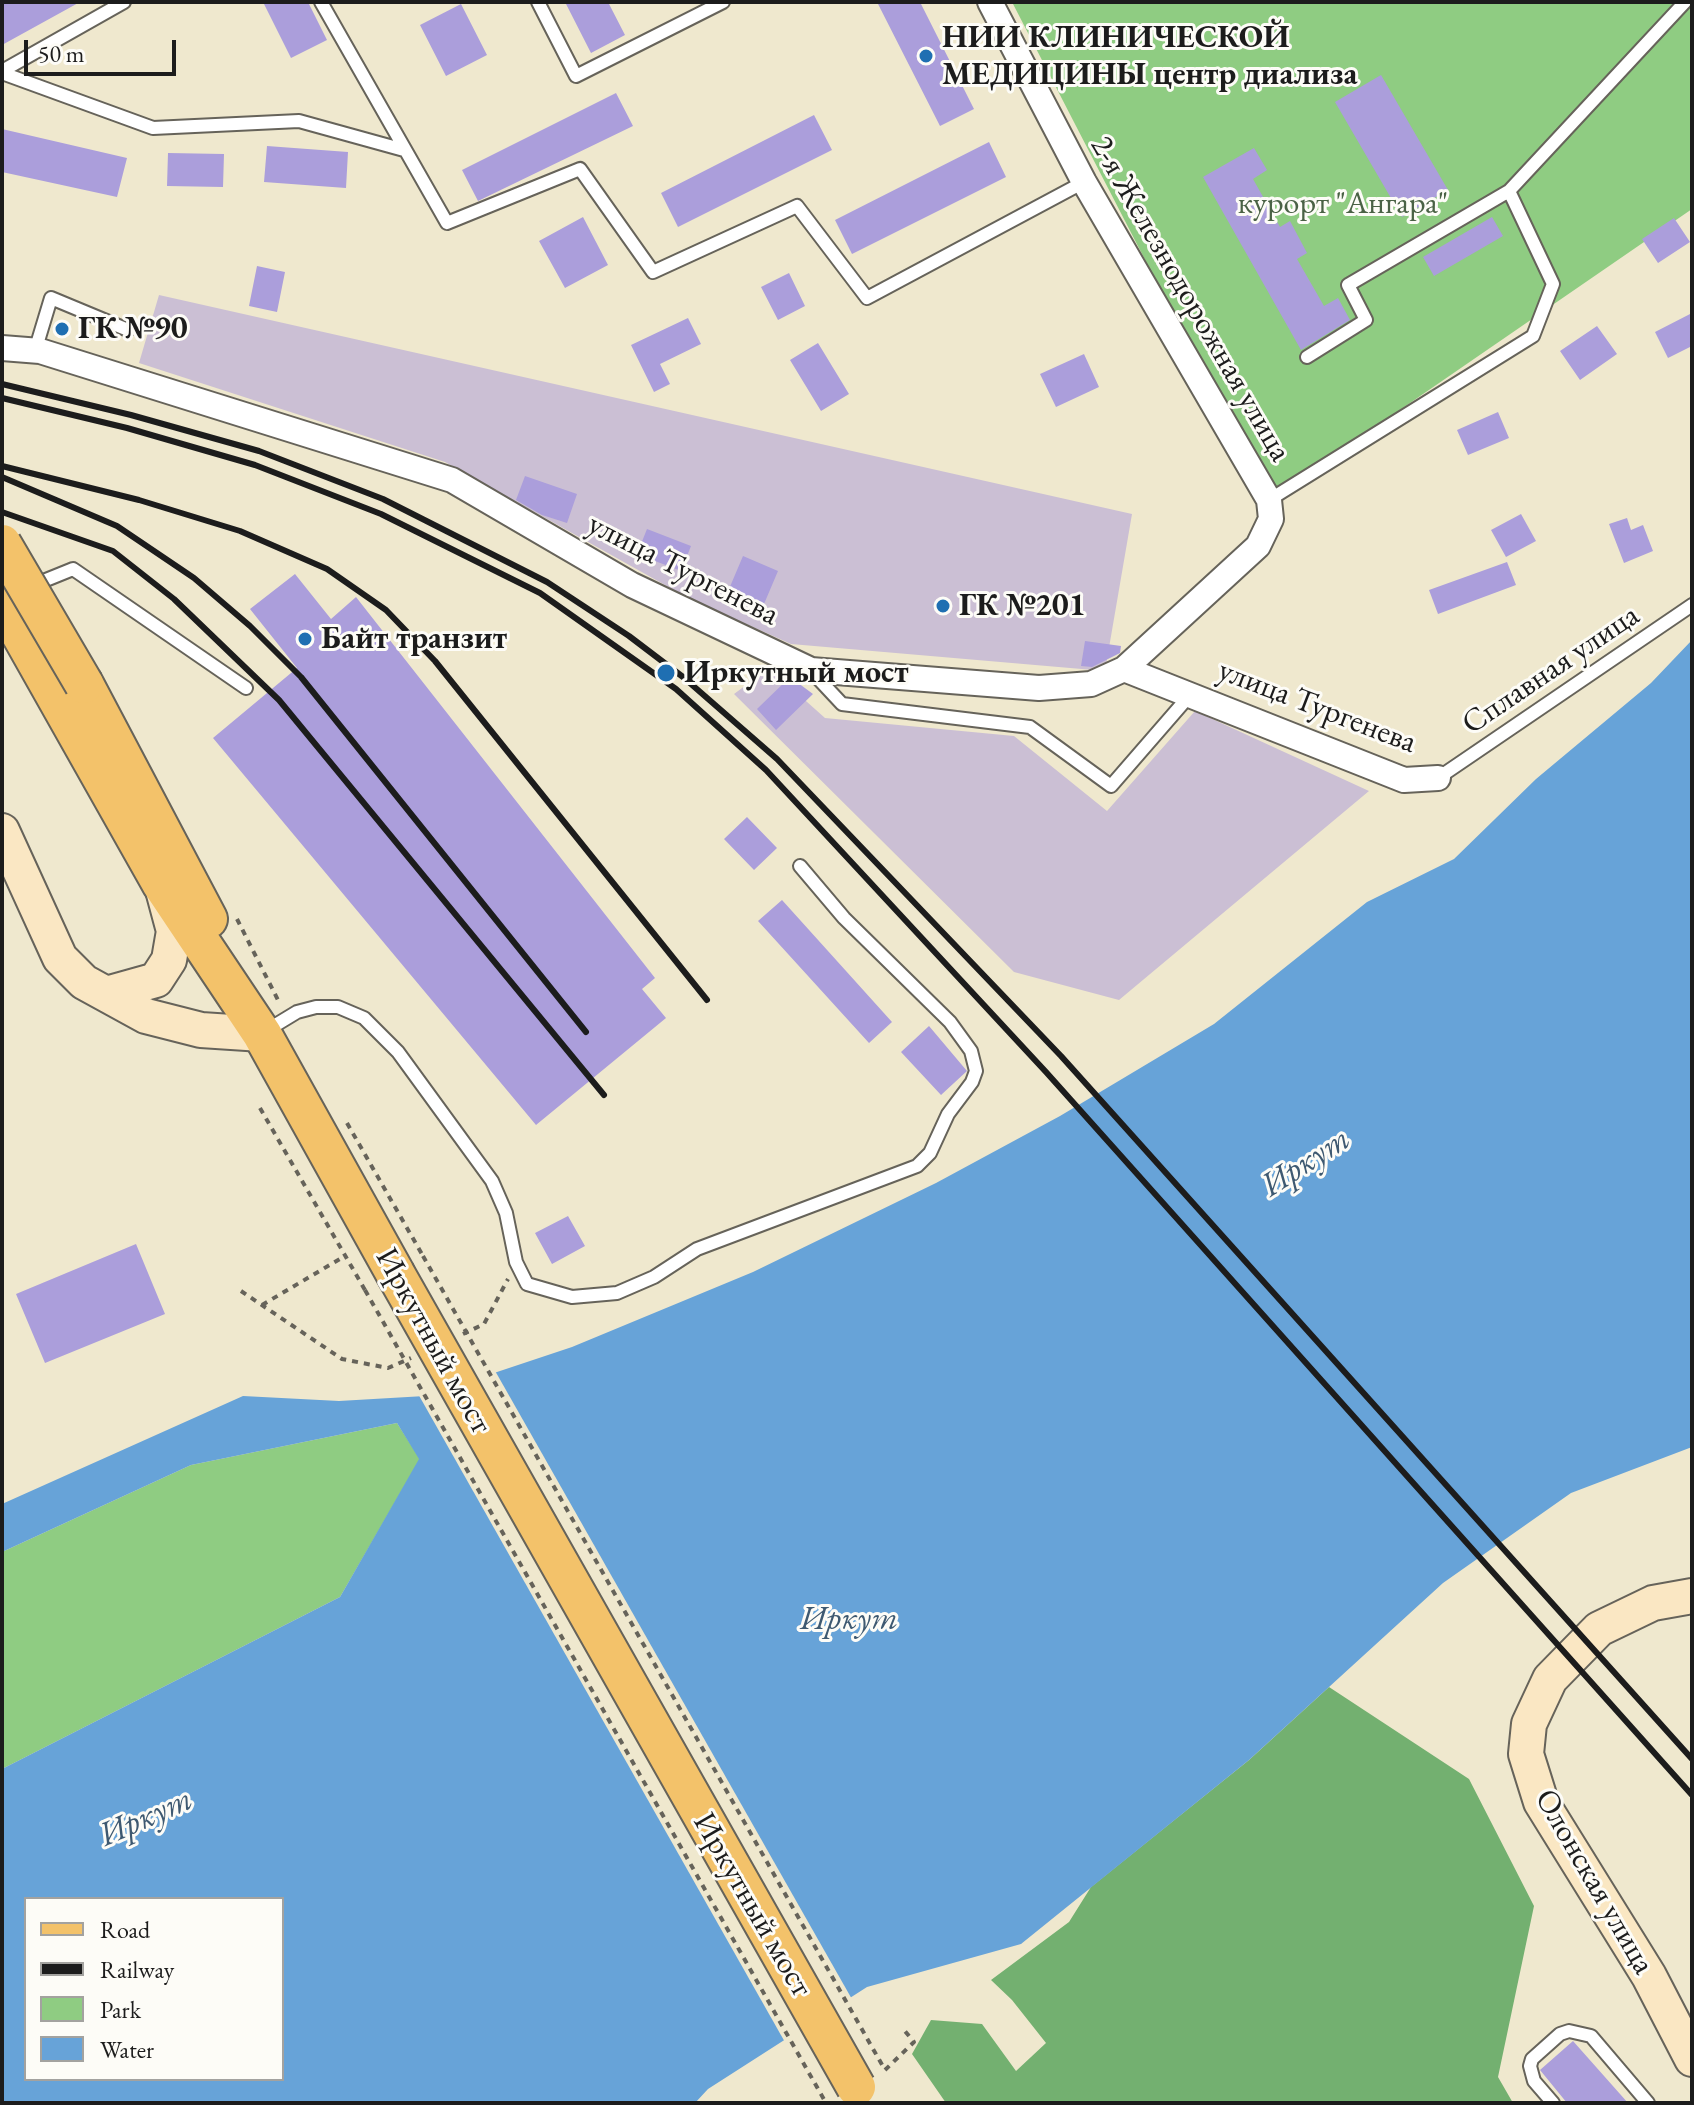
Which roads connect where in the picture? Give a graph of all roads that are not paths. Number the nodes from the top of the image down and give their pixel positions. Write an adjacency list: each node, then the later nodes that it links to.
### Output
1 (124, 2): 7 (lane)
2 (321, 2): 8 (lane)
3 (538, 2): 4 (lane)
4 (723, 2)
5 (990, 2): 9 (street, 2-я Железнодорожная улица)
6 (1685, 2): 10 (lane)
7 (2, 72): 8 (lane)
8 (404, 150): 9 (lane)
9 (1084, 182): 15 (street, 2-я Железнодорожная улица)
10 (1509, 191): 14 (lane); 15 (lane)
11 (128, 330): 13 (lane)
12 (2, 348): 13 (street, улица Тургенева)
13 (35, 351): 20 (street, улица Тургенева)
14 (1307, 357)
15 (1269, 500): 19 (street)
16 (2, 544): 28 (main road, bridge)
17 (2, 599): 21 (lane); 26 (main road, Иркутный мост)
18 (1692, 605): 23 (lane, Сплавная улица)
19 (1124, 669): 20 (street, улица Тургенева); 22 (street, улица Тургенева)
20 (811, 670): 22 (lane)
21 (246, 688)
22 (1191, 693): 23 (street, улица Тургенева)
23 (1438, 778)
24 (2, 831): 27 (street)
25 (800, 866): 28 (lane)
26 (161, 883): 27 (street); 28 (main road, Иркутный мост)
27 (106, 994): 28 (street)
28 (274, 1026): 31 (main road, Иркутный мост, bridge)
29 (1692, 1596): 30 (street, Олонская улица)
30 (1692, 2059)
31 (858, 2091)
32 (1553, 2103): 33 (lane)
33 (1648, 2103)

